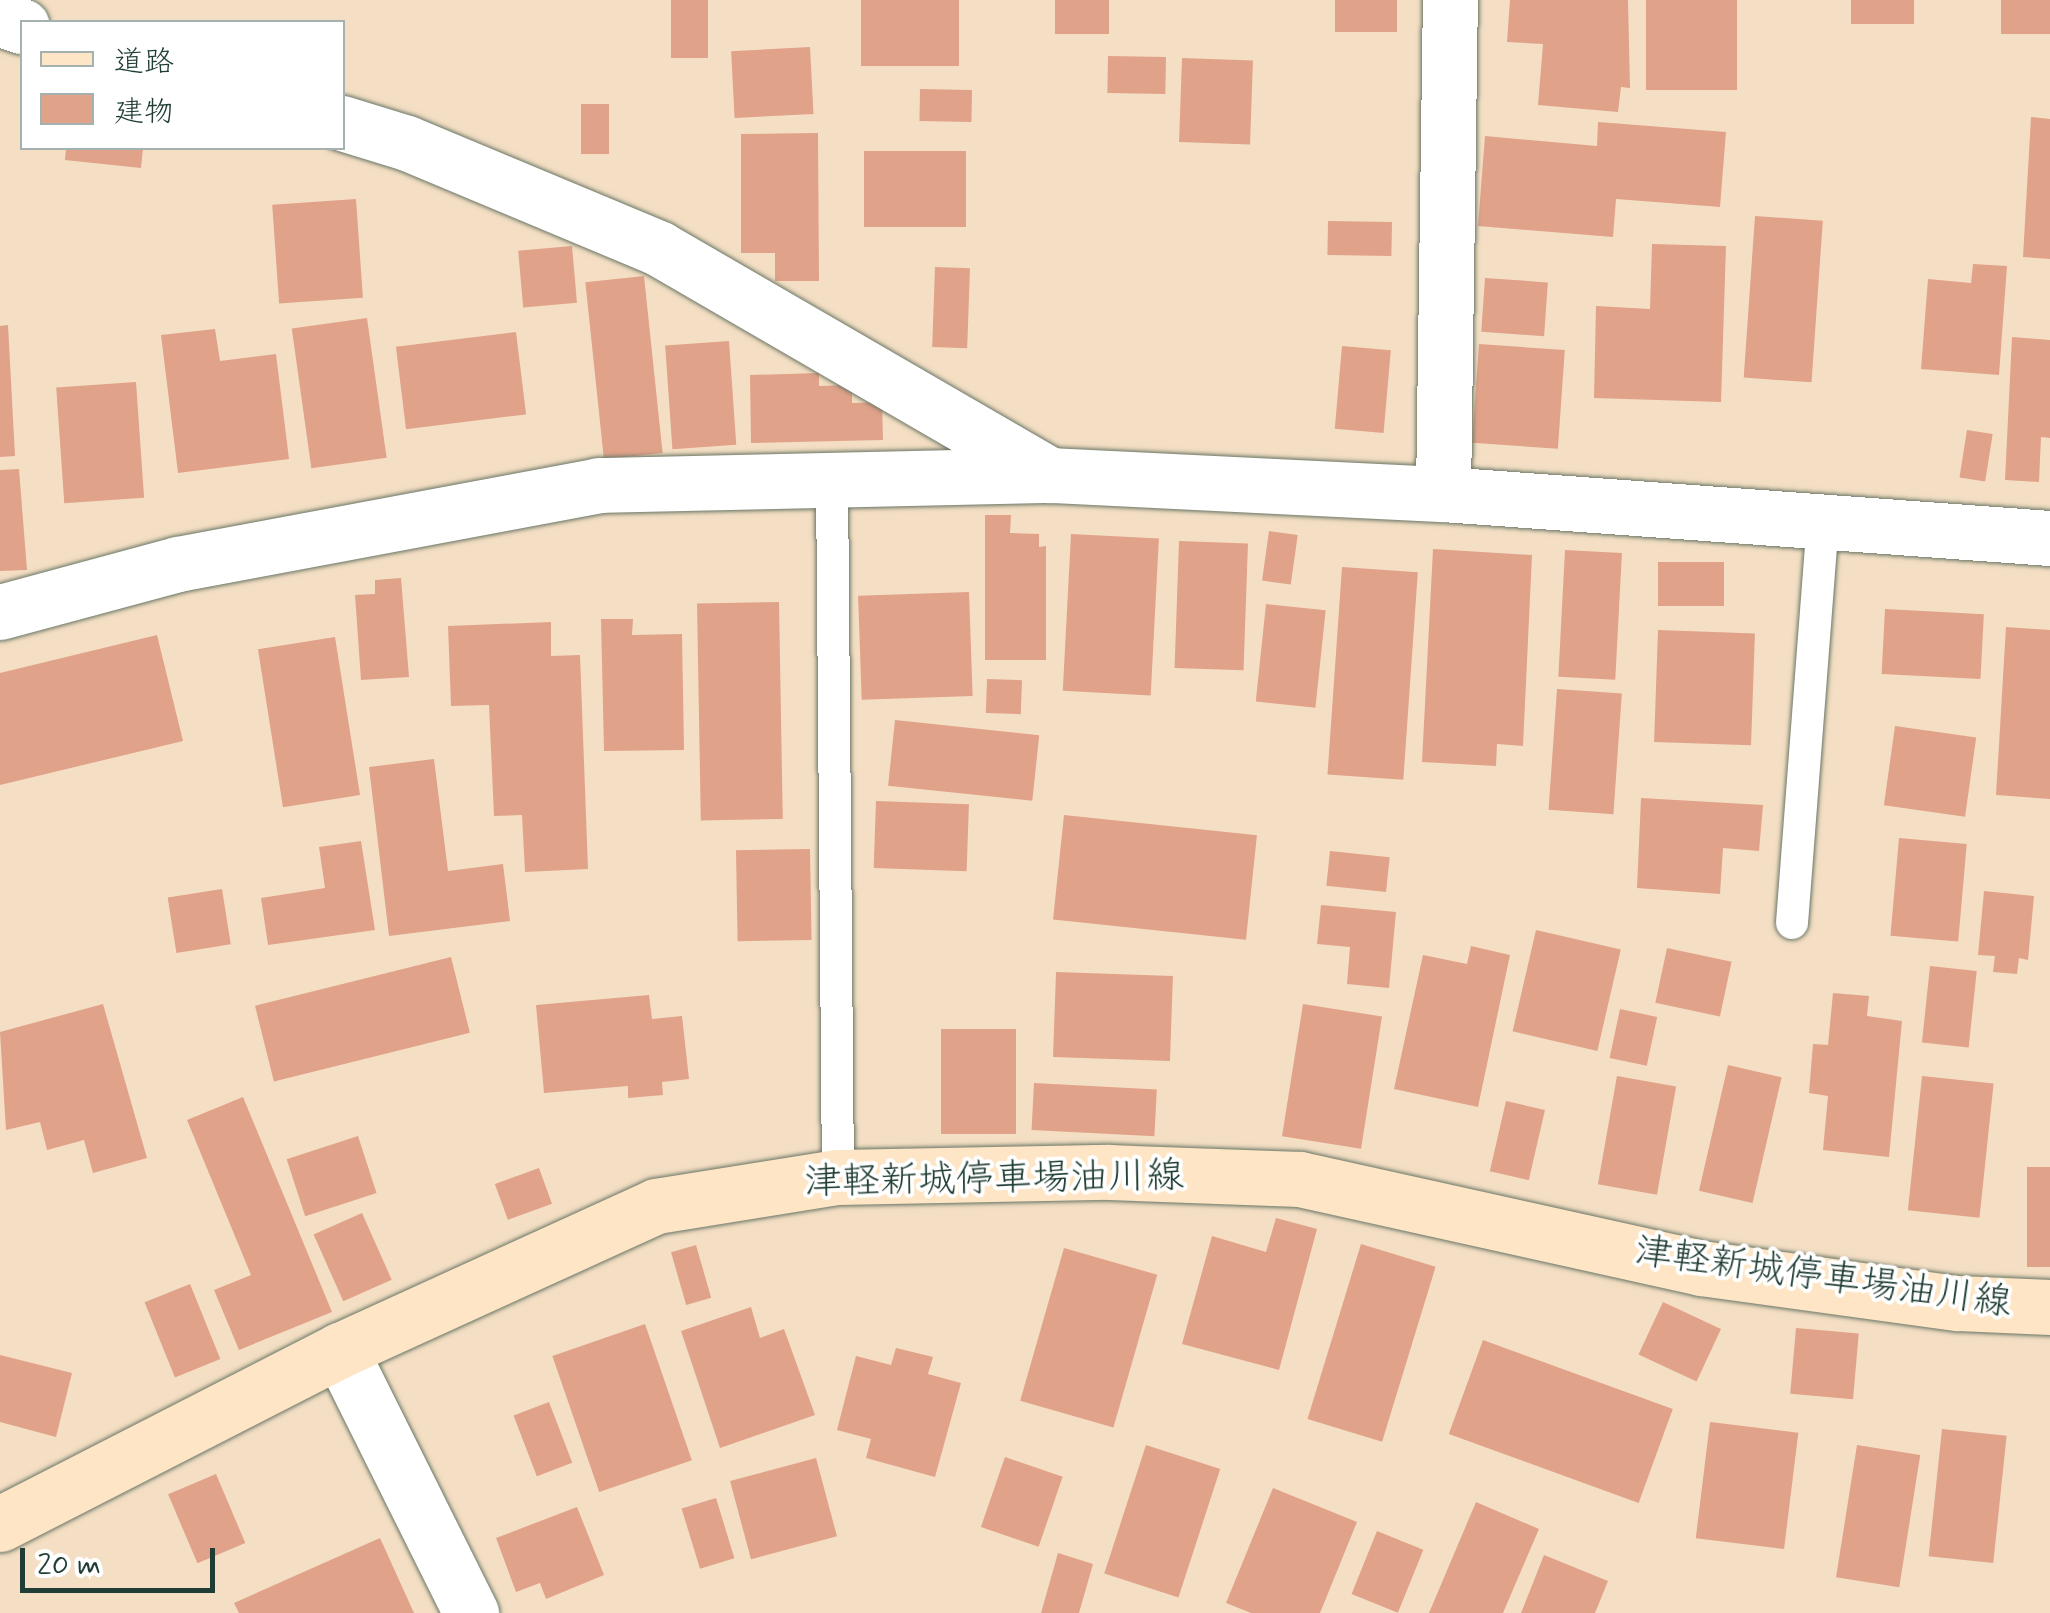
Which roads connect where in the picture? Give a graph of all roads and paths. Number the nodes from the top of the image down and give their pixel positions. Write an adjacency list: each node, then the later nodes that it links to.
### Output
1 (1450, 0): 5 (street)
2 (345, 124): 3 (street)
3 (1050, 475): 4 (street); 5 (street)
4 (832, 479): 8 (street); 10 (lane)
5 (1443, 494): 6 (street)
6 (1823, 524): 7 (street); 9 (lane)
7 (2050, 538)
8 (0, 612)
9 (1792, 923)
10 (838, 1178): 11 (main road, 津軽新城停車場油川線); 12 (main road, 津軽新城停車場油川線)
11 (2050, 1308)
12 (340, 1350): 13 (main road, 津軽新城停車場油川線); 14 (street)
13 (0, 1524)
14 (472, 1613)

